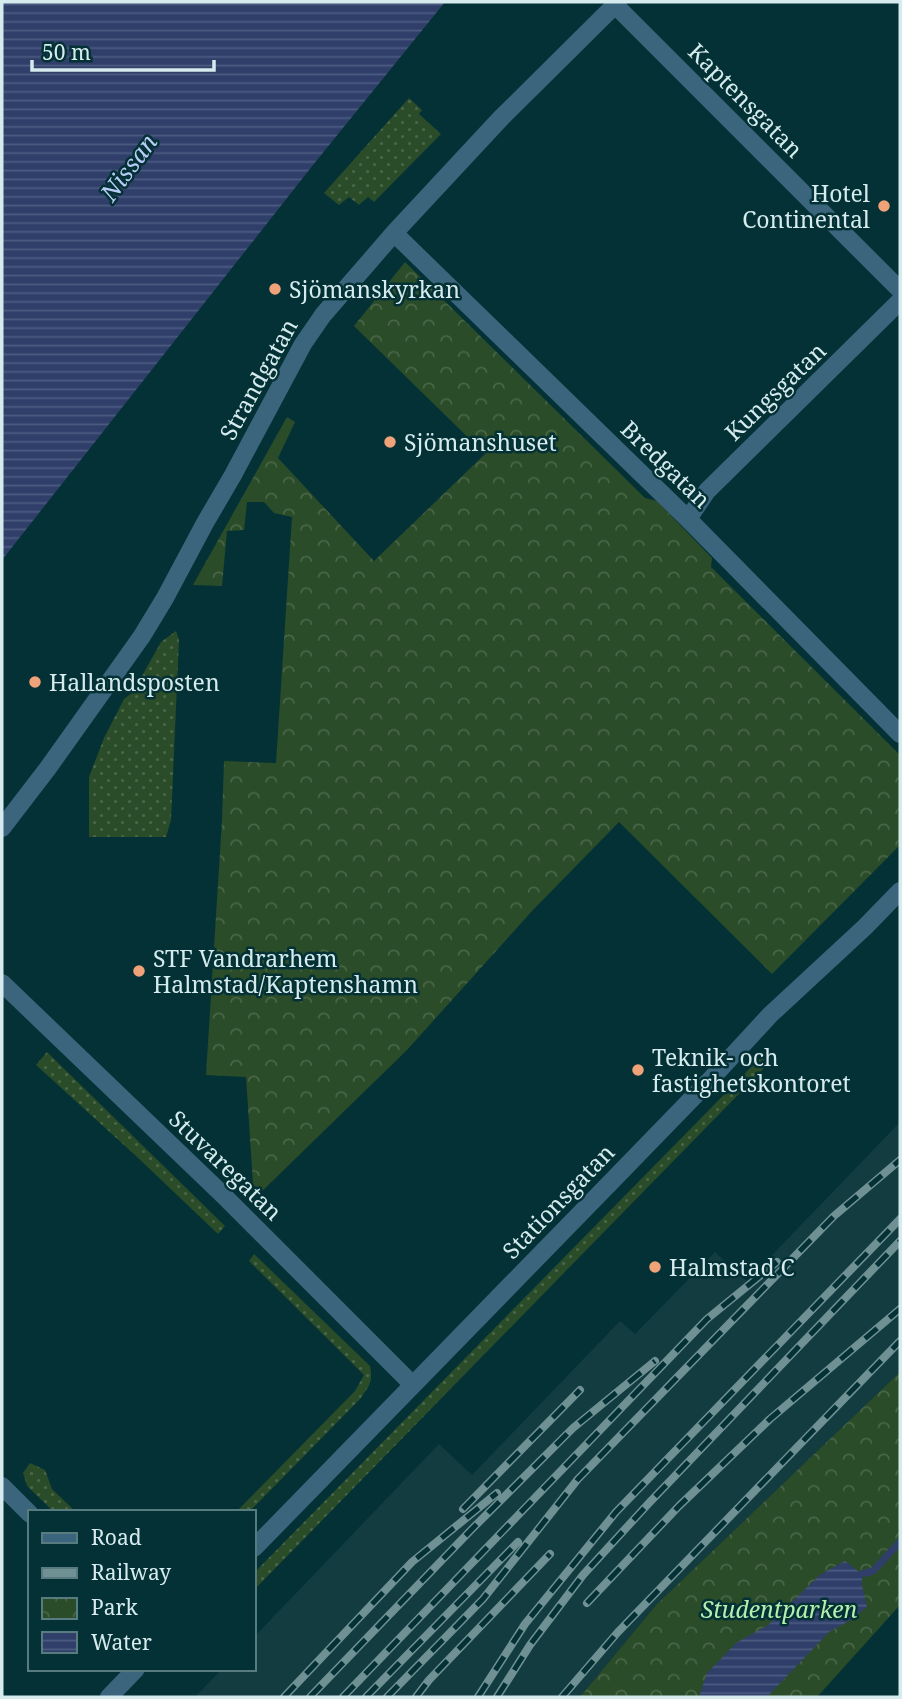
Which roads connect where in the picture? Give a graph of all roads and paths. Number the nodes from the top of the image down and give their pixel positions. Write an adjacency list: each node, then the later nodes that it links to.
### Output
1 (617, 3): 2 (street, Strandgatan); 3 (street, Kaptensgatan)
2 (394, 233): 5 (street, Bredgatan); 7 (street, Strandgatan)
3 (900, 290)
4 (900, 301): 5 (street, Kungsgatan)
5 (688, 519): 6 (street, Bredgatan)
6 (900, 734)
7 (2, 828)
8 (900, 891): 10 (street, Stationsgatan)
9 (2, 983): 10 (street, Stuvaregatan)
10 (413, 1385): 13 (street, Stationsgatan)
11 (2, 1486): 12 (street)
12 (28, 1512)
13 (256, 1547)
14 (134, 1671): 15 (street)
15 (109, 1697)

